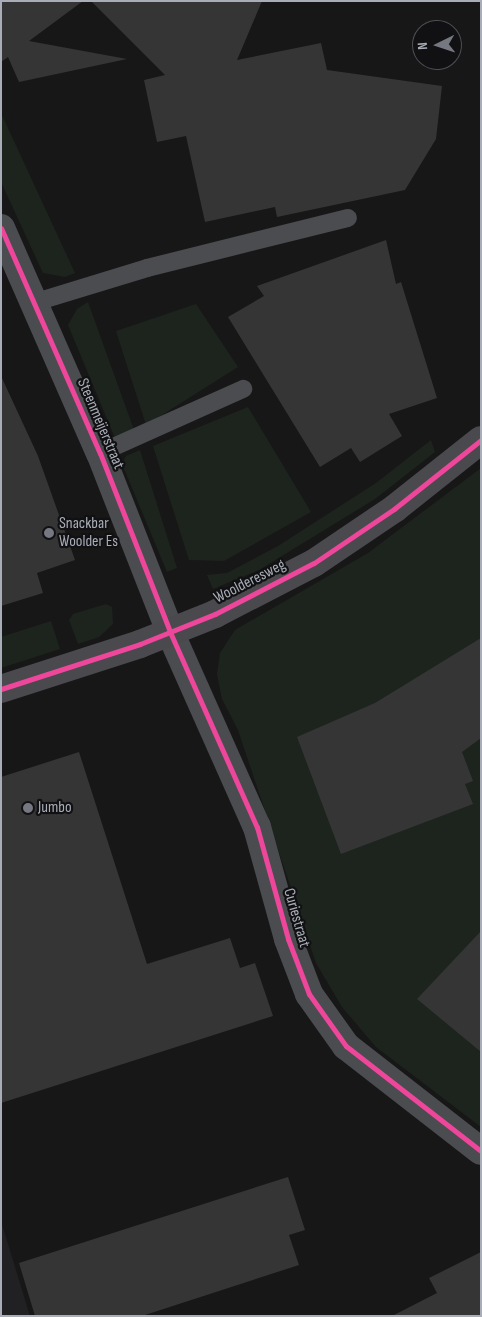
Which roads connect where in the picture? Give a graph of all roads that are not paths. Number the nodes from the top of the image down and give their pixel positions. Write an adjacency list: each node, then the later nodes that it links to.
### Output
1 (348, 218): 3 (lane)
2 (1, 228): 3 (street, Steenmeijerstraat)
3 (36, 302): 6 (street, Steenmeijerstraat)
4 (242, 390): 6 (lane)
5 (481, 440): 7 (street, Woolderesweg)
6 (100, 453): 7 (street, Steenmeijerstraat)
7 (170, 632): 8 (street, Woolderesweg); 9 (street, Curiestraat)
8 (1, 688)
9 (481, 1151)

